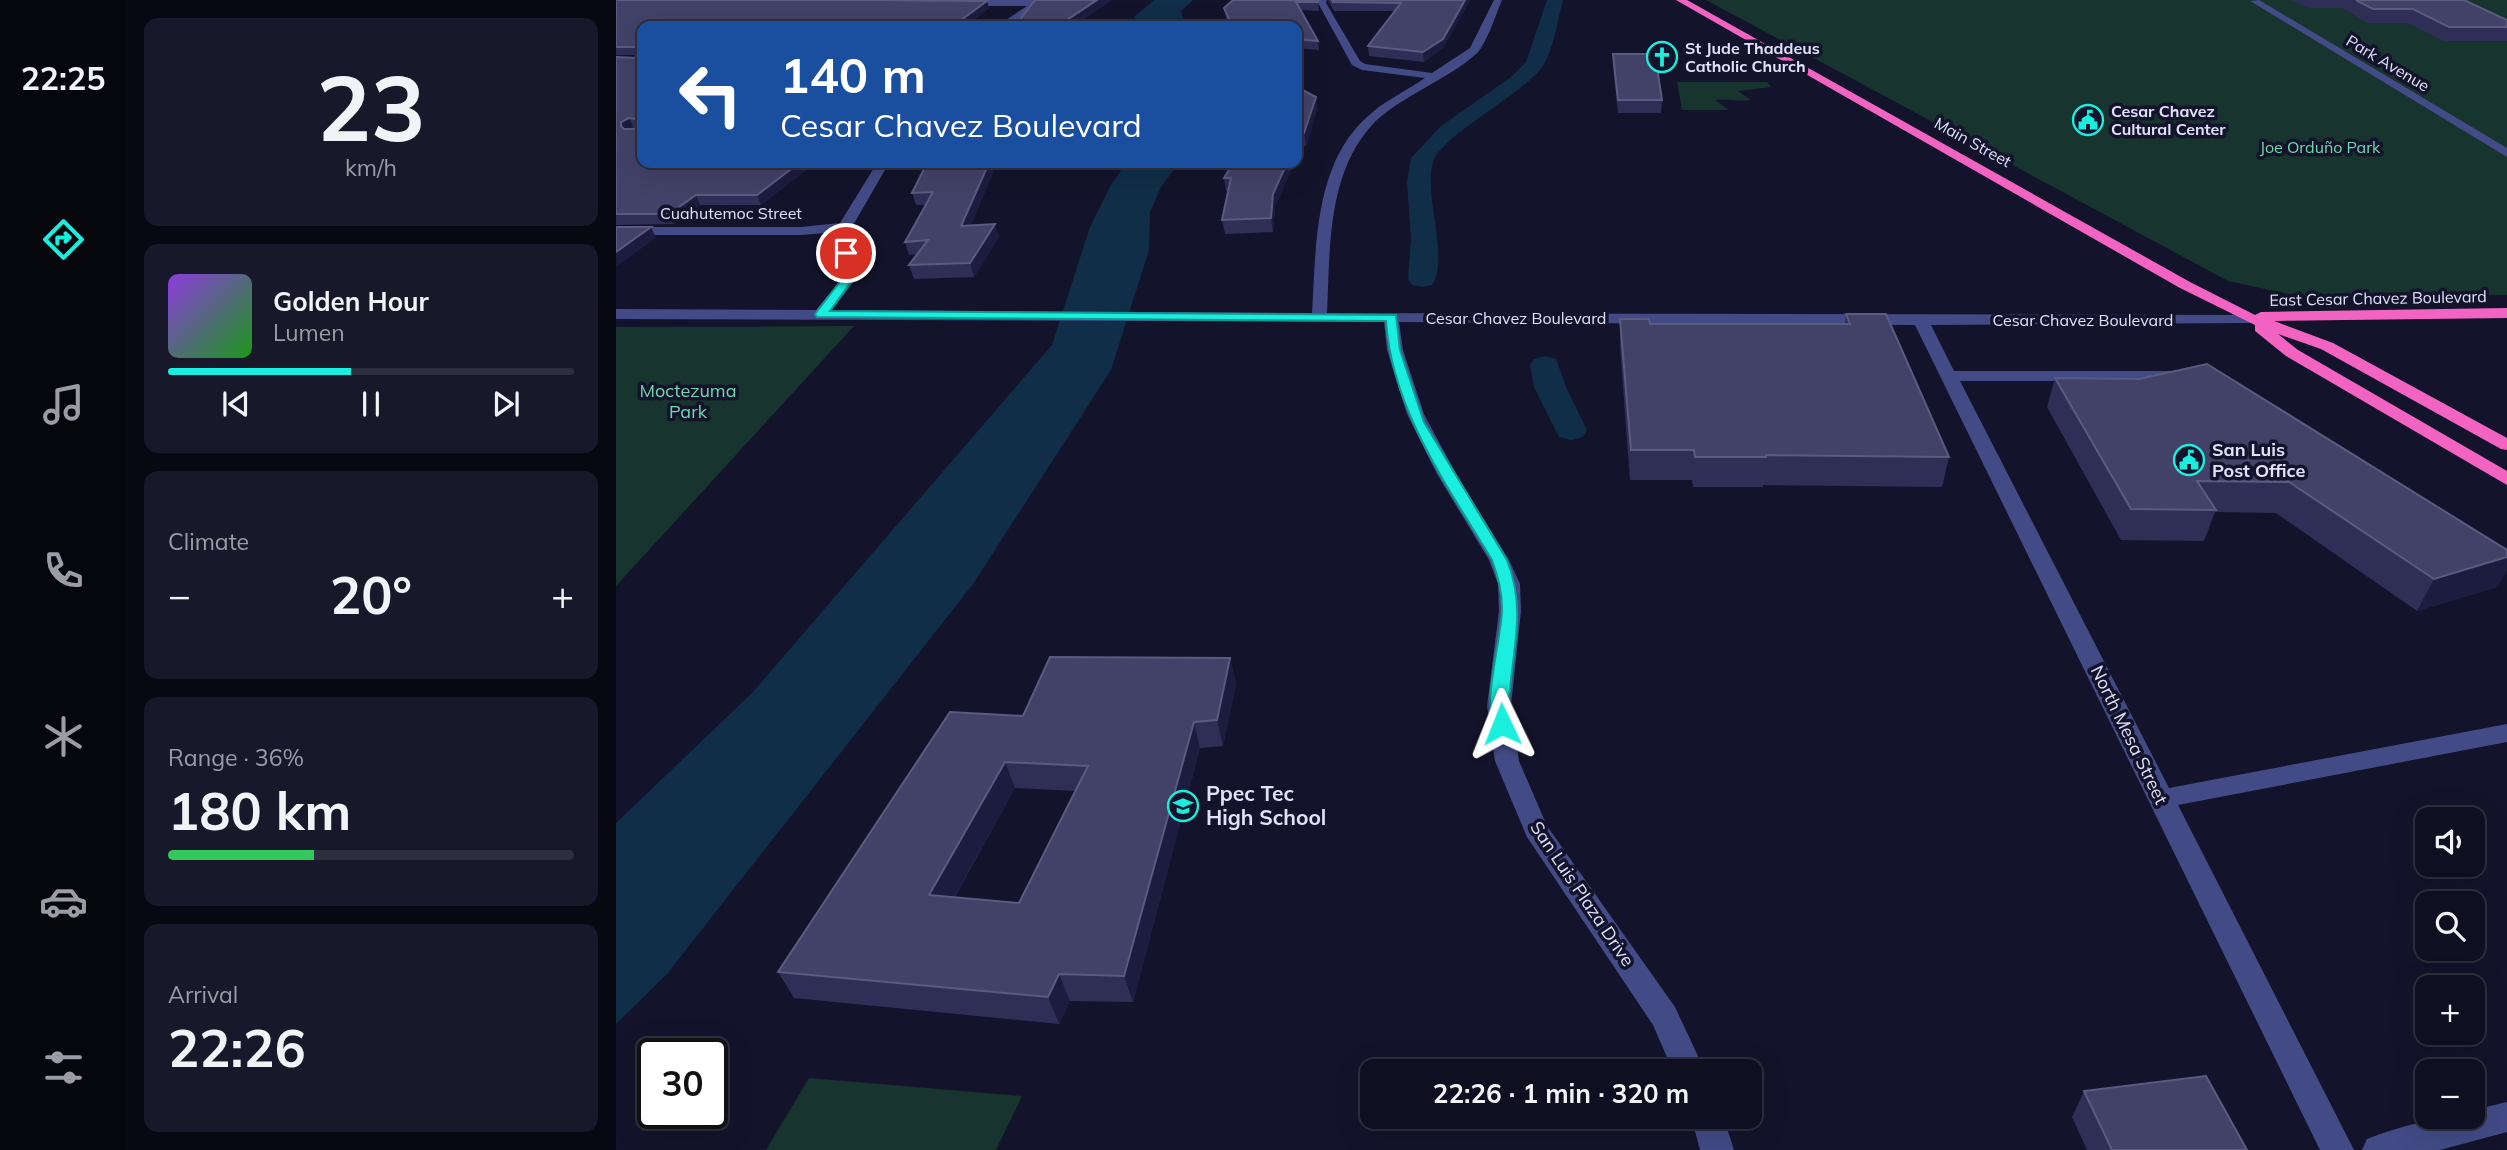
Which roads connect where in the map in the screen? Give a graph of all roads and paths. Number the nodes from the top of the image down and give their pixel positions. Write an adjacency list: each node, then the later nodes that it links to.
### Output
1 (1323, 0): 8 (street)
2 (1498, 0): 8 (street)
3 (1680, 0): 17 (highway, Main Street)
4 (1040, 1): 6 (street); 7 (street)
5 (2254, 1): 9 (street, Park Avenue)
6 (954, 3)
7 (1010, 21)
8 (1437, 77): 18 (street)
9 (2507, 153)
10 (880, 168): 11 (street)
11 (845, 227): 12 (street, Cuahutemoc Street); 15 (street)
12 (616, 231)
13 (2507, 313): 17 (highway, East Cesar Chavez Boulevard)
14 (616, 314): 15 (street, Cesar Chavez Boulevard)
15 (821, 314): 18 (street, Cesar Chavez Boulevard)
16 (1391, 317): 18 (street, Cesar Chavez Boulevard); 19 (street, Cesar Chavez Boulevard); 26 (street, San Luis Plaza Drive)
17 (2249, 317): 19 (street, Cesar Chavez Boulevard); 22 (highway, Main Street); 23 (highway, Main Street)
18 (1319, 318)
19 (1920, 319): 20 (street, North Mesa Street)
20 (1949, 376): 21 (street); 25 (street, North Mesa Street)
21 (2198, 376)
22 (2507, 446)
23 (2507, 479)
24 (2507, 733): 25 (street)
25 (2161, 799): 30 (street, North Mesa Street)
26 (1684, 1059)
27 (2507, 1117): 31 (street)
28 (1711, 1129): 29 (street)
29 (1717, 1150)
30 (2337, 1150)
31 (2379, 1150)

